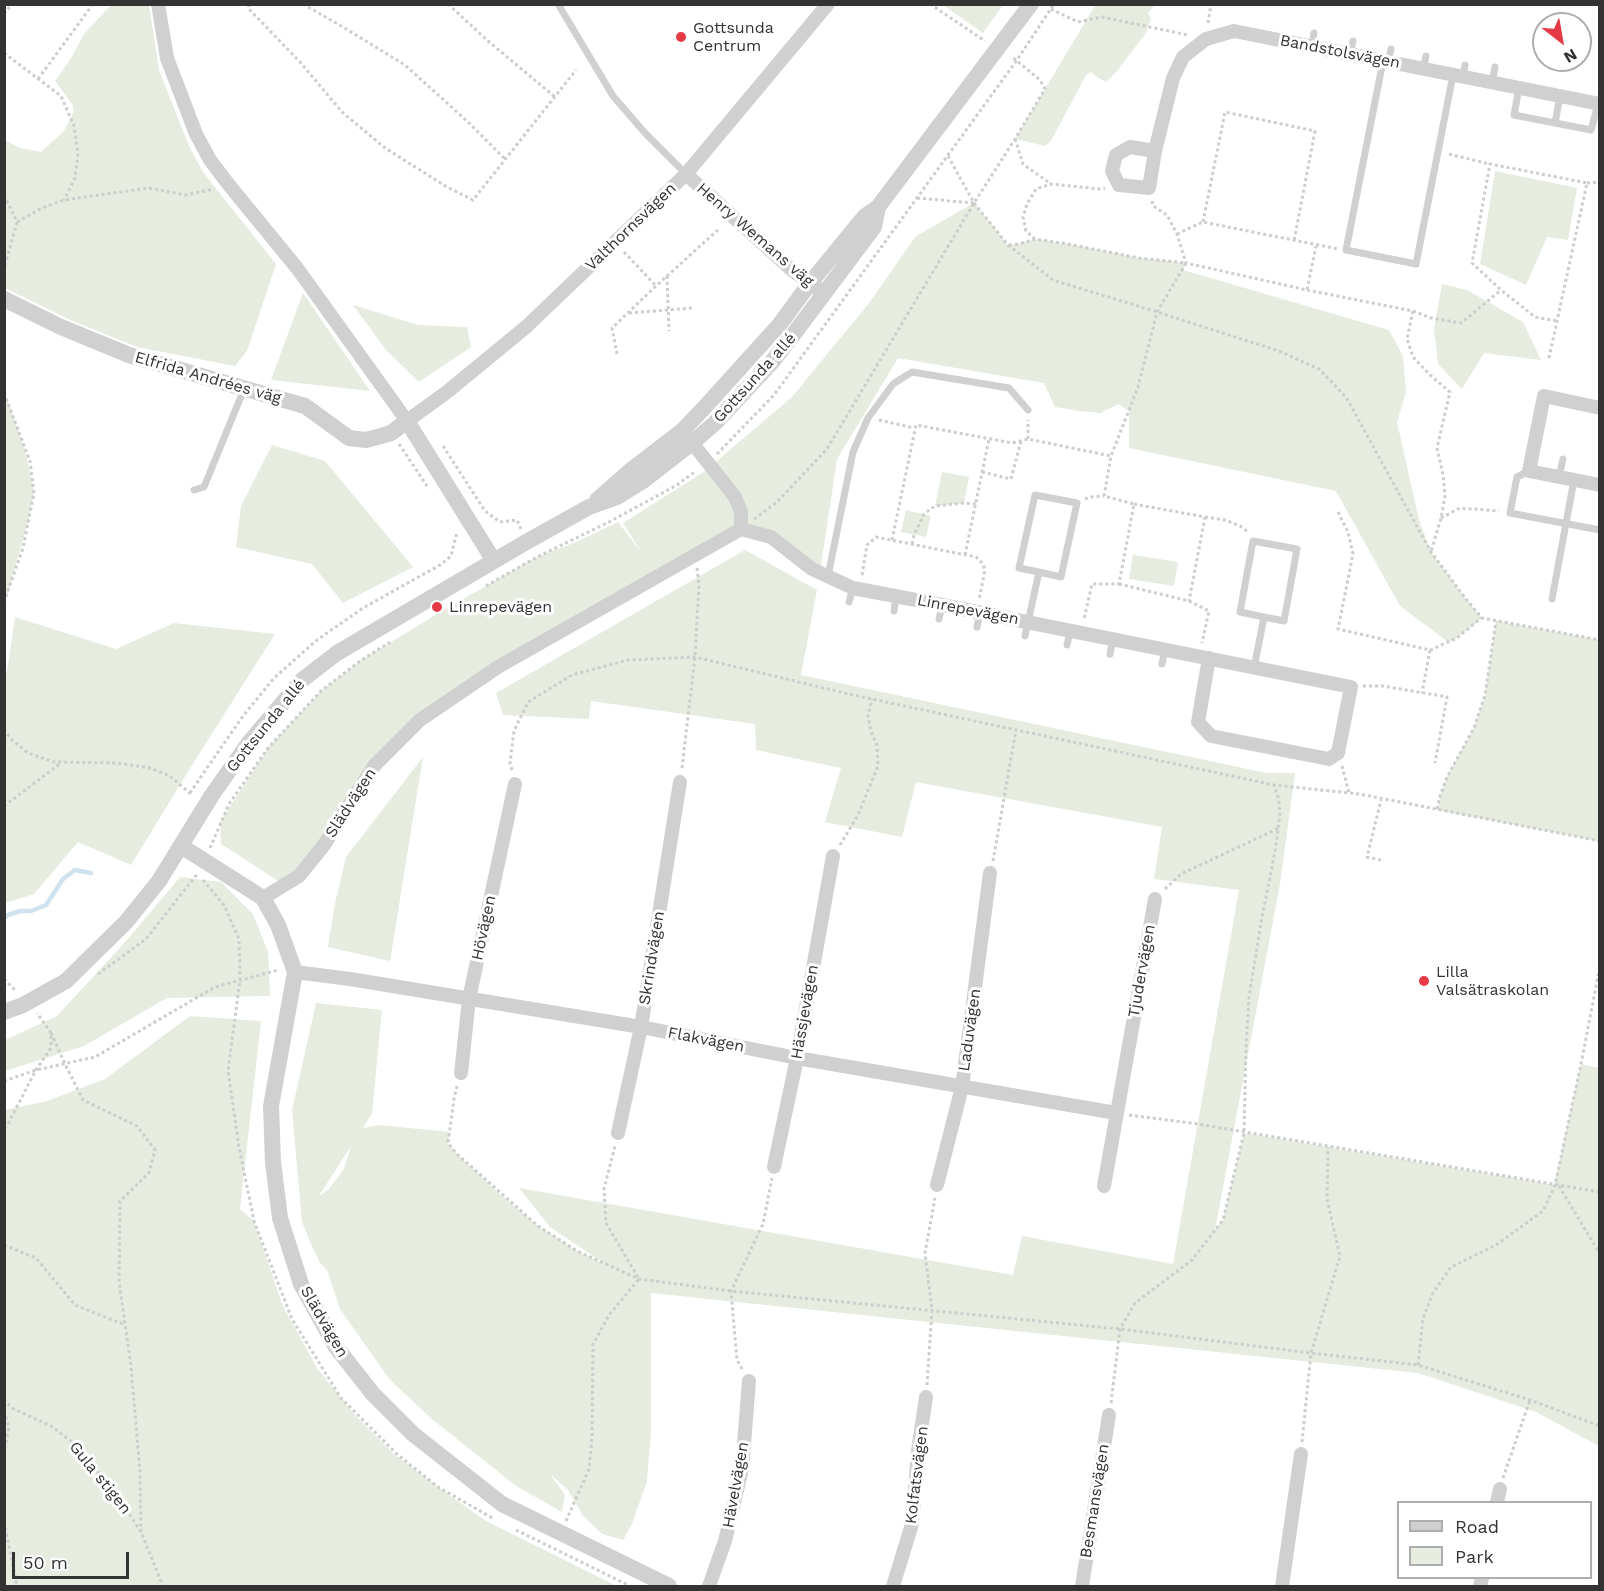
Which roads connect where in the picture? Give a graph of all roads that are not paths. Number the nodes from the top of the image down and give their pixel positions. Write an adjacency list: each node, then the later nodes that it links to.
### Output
1 (158, 4): 22 (street)
2 (558, 4): 14 (lane)
3 (828, 4): 14 (street, Valthornsvägen)
4 (1031, 4): 15 (street, Gottsunda allé)
5 (1387, 57): 7 (street, Bandstolsvägen); 7 (lane); 13 (street, Bandstolsvägen)
6 (1495, 67): 8 (lane)
7 (1461, 72): 8 (street, Bandstolsvägen)
8 (1492, 83): 9 (street, Bandstolsvägen)
9 (1519, 88): 10 (street, Bandstolsvägen); 12 (lane)
10 (1560, 96): 11 (street, Bandstolsvägen); 12 (lane)
11 (1598, 104): 12 (lane)
12 (1555, 123)
13 (1155, 151): 13 (street, Bandstolsvägen)
14 (686, 174): 16 (street, Henry Wemans väg); 22 (street, Valthornsvägen)
15 (878, 207): 16 (street, Gottsunda allé); 17 (street, Gottsunda allé)
16 (810, 283): 17 (street, Henry Wemans väg); 23 (street, Gottsunda allé)
17 (825, 294): 23 (street, Gottsunda allé)
18 (4, 299): 19 (street, Elfrida Andrées väg)
19 (244, 388): 22 (street, Elfrida Andrées väg); 29 (lane)
20 (1599, 408): 25 (street)
21 (1028, 410): 35 (lane)
22 (407, 421): 33 (street)
23 (687, 436): 31 (street); 33 (street, Gottsunda allé)
24 (1563, 459): 26 (lane)
25 (1529, 471): 26 (street); 30 (lane)
26 (1559, 477): 27 (street)
27 (1574, 480): 28 (street); 30 (lane)
28 (1599, 485)
29 (194, 490)
30 (1566, 523): 32 (lane); 38 (lane)
31 (741, 529): 35 (street, Linrepevägen); 58 (street, Slädvägen)
32 (1599, 530)
33 (494, 561): 55 (street, Gottsunda allé)
34 (1039, 572): 34 (lane); 46 (lane)
35 (828, 576): 36 (street, Linrepevägen)
36 (857, 588): 37 (street, Linrepevägen); 39 (lane)
37 (896, 596): 40 (street, Linrepevägen); 41 (lane)
38 (1552, 599)
39 (849, 602)
40 (942, 605): 42 (street, Linrepevägen); 44 (lane)
41 (894, 611)
42 (978, 612): 45 (lane); 46 (street, Linrepevägen)
43 (1263, 617): 43 (lane); 52 (lane)
44 (939, 620)
45 (977, 627)
46 (1026, 629): 47 (street, Linrepevägen)
47 (1076, 632): 48 (street, Linrepevägen); 49 (lane)
48 (1113, 639): 50 (lane); 51 (street, Linrepevägen)
49 (1066, 645)
50 (1110, 654)
51 (1204, 657): 52 (street, Linrepevägen); 52 (street, Linrepevägen)
52 (1254, 668)
53 (680, 782): 63 (street, Skrindvägen)
54 (515, 784): 61 (street, Hövägen)
55 (181, 846): 58 (street); 62 (street, Gottsunda allé, bridge)
56 (833, 856): 64 (street, Hässjevägen)
57 (990, 873): 66 (street, Laduvägen)
58 (263, 898): 60 (street)
59 (1155, 899): 67 (street, Tjudervägen)
60 (295, 972): 61 (street, Flakvägen); 76 (street, Slädvägen)
61 (469, 999): 63 (street, Flakvägen); 65 (street, Hövägen)
62 (4, 1012)
63 (640, 1028): 64 (street, Flakvägen); 68 (street, Skrindvägen)
64 (797, 1058): 66 (street, Flakvägen); 69 (street, Hässjevägen)
65 (461, 1073)
66 (962, 1087): 67 (street, Flakvägen); 70 (street, Laduvägen)
67 (1116, 1113): 71 (street, Tjudervägen)
68 (618, 1133)
69 (774, 1167)
70 (937, 1185)
71 (1104, 1186)
72 (749, 1381): 77 (street, Hävelvägen)
73 (926, 1397): 78 (street, Kolfatsvägen)
74 (1109, 1415): 79 (street, Besmansvägen)
75 (1301, 1454): 80 (street)
76 (669, 1587)
77 (709, 1587)
78 (893, 1587)
79 (1082, 1587)
80 (1282, 1587)

